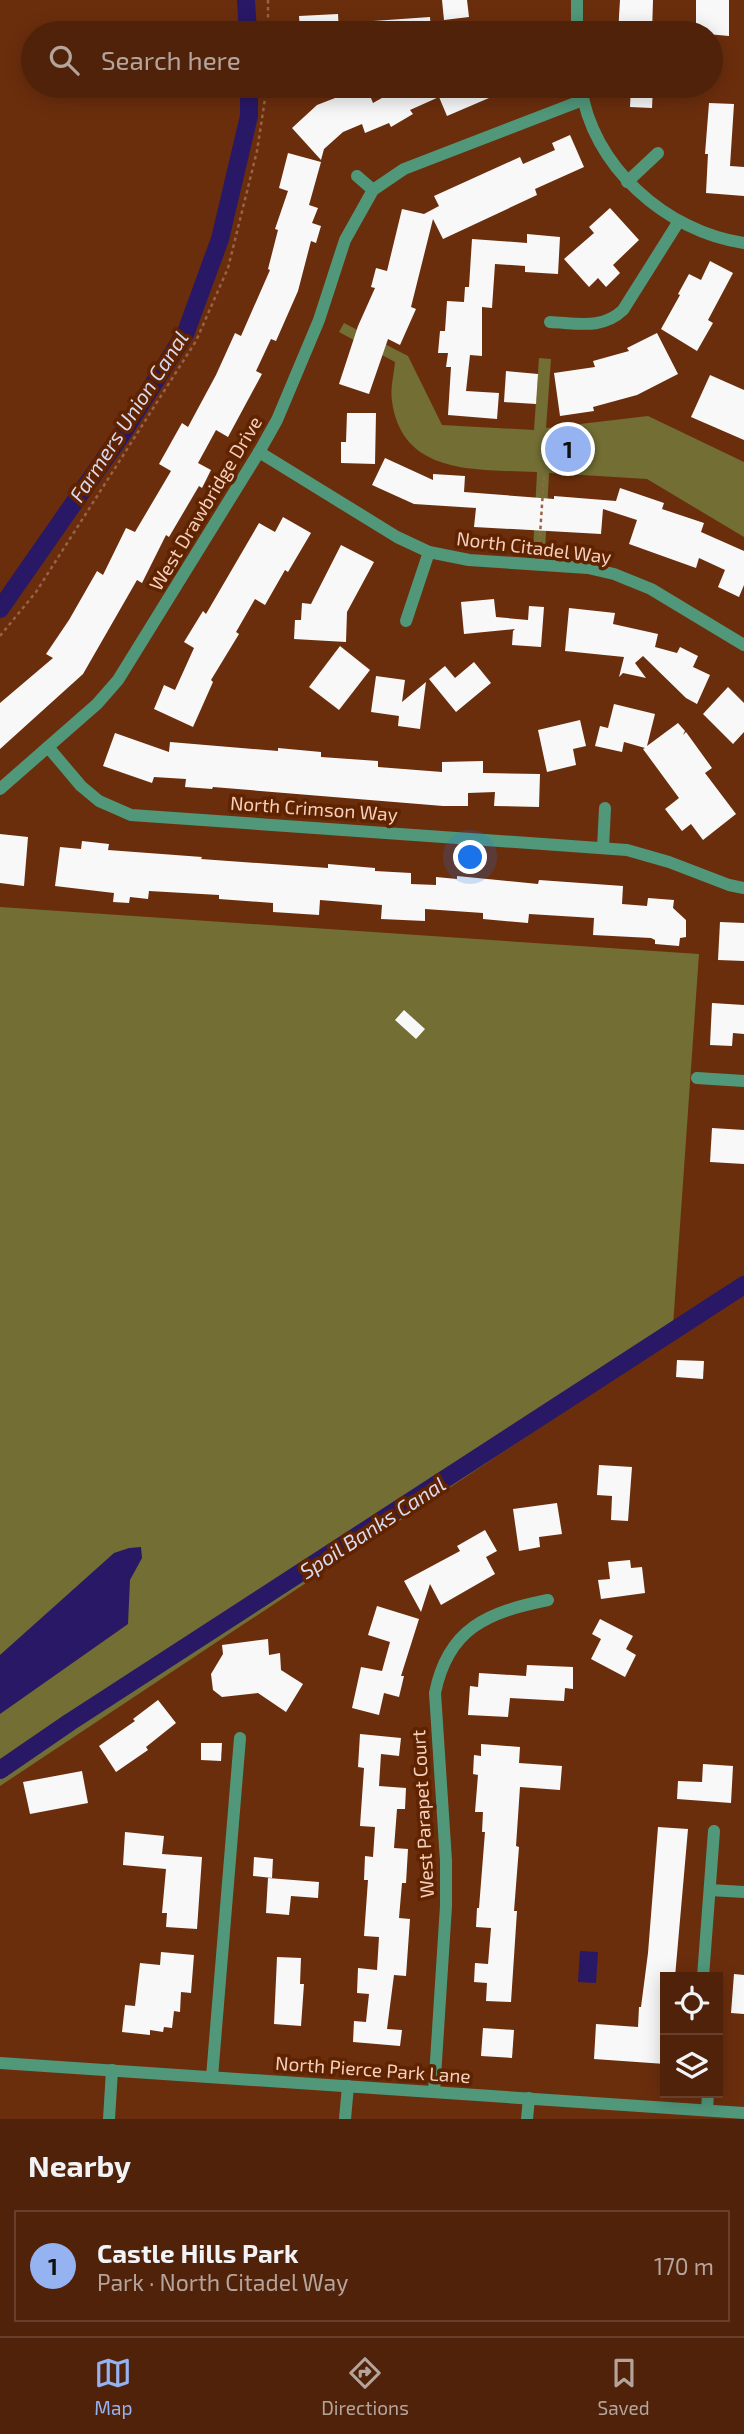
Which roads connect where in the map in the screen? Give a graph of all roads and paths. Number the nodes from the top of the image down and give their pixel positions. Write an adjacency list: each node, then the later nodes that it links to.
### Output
1 (268, 0): 3 (path)
2 (578, 0): 4 (street)
3 (268, 21)
4 (577, 21)
5 (265, 98): 19 (path)
6 (583, 100): 9 (street); 10 (street, West Drawbridge Drive)
7 (658, 153): 9 (street)
8 (357, 176): 10 (street)
9 (627, 182): 11 (street)
10 (373, 190): 14 (street, West Drawbridge Drive)
11 (679, 221): 12 (street); 13 (street)
12 (744, 243)
13 (550, 322)
14 (260, 452): 16 (street, North Citadel Way); 21 (street, West Drawbridge Drive)
15 (544, 475): 17 (path)
16 (429, 552): 18 (street, North Citadel Way); 20 (street, North Citadel Way)
17 (538, 554)
18 (405, 621)
19 (0, 636)
20 (744, 645)
21 (48, 747): 22 (street, West Drawbridge Drive); 24 (street, North Crimson Way)
22 (0, 789)
23 (605, 808): 24 (street)
24 (603, 848): 25 (street, North Crimson Way)
25 (744, 888)
26 (697, 1078): 27 (street)
27 (744, 1081)
28 (548, 1600): 38 (street, West Parapet Court)
29 (240, 1738): 36 (street)
30 (714, 1831): 31 (street)
31 (710, 1890): 32 (street); 33 (street)
32 (744, 1892)
33 (703, 1972)
34 (0, 2063): 35 (street, North Pierce Park Lane)
35 (112, 2070): 36 (street, North Pierce Park Lane); 43 (street)
36 (212, 2077): 37 (street, North Pierce Park Lane)
37 (348, 2086): 38 (street, North Pierce Park Lane); 44 (street)
38 (434, 2092): 39 (street, North Pierce Park Lane)
39 (528, 2098): 41 (street, North Pierce Park Lane); 45 (street)
40 (708, 2098): 41 (street)
41 (707, 2110): 42 (street, North Pierce Park Lane)
42 (744, 2113)
43 (109, 2119)
44 (345, 2119)
45 (527, 2119)

